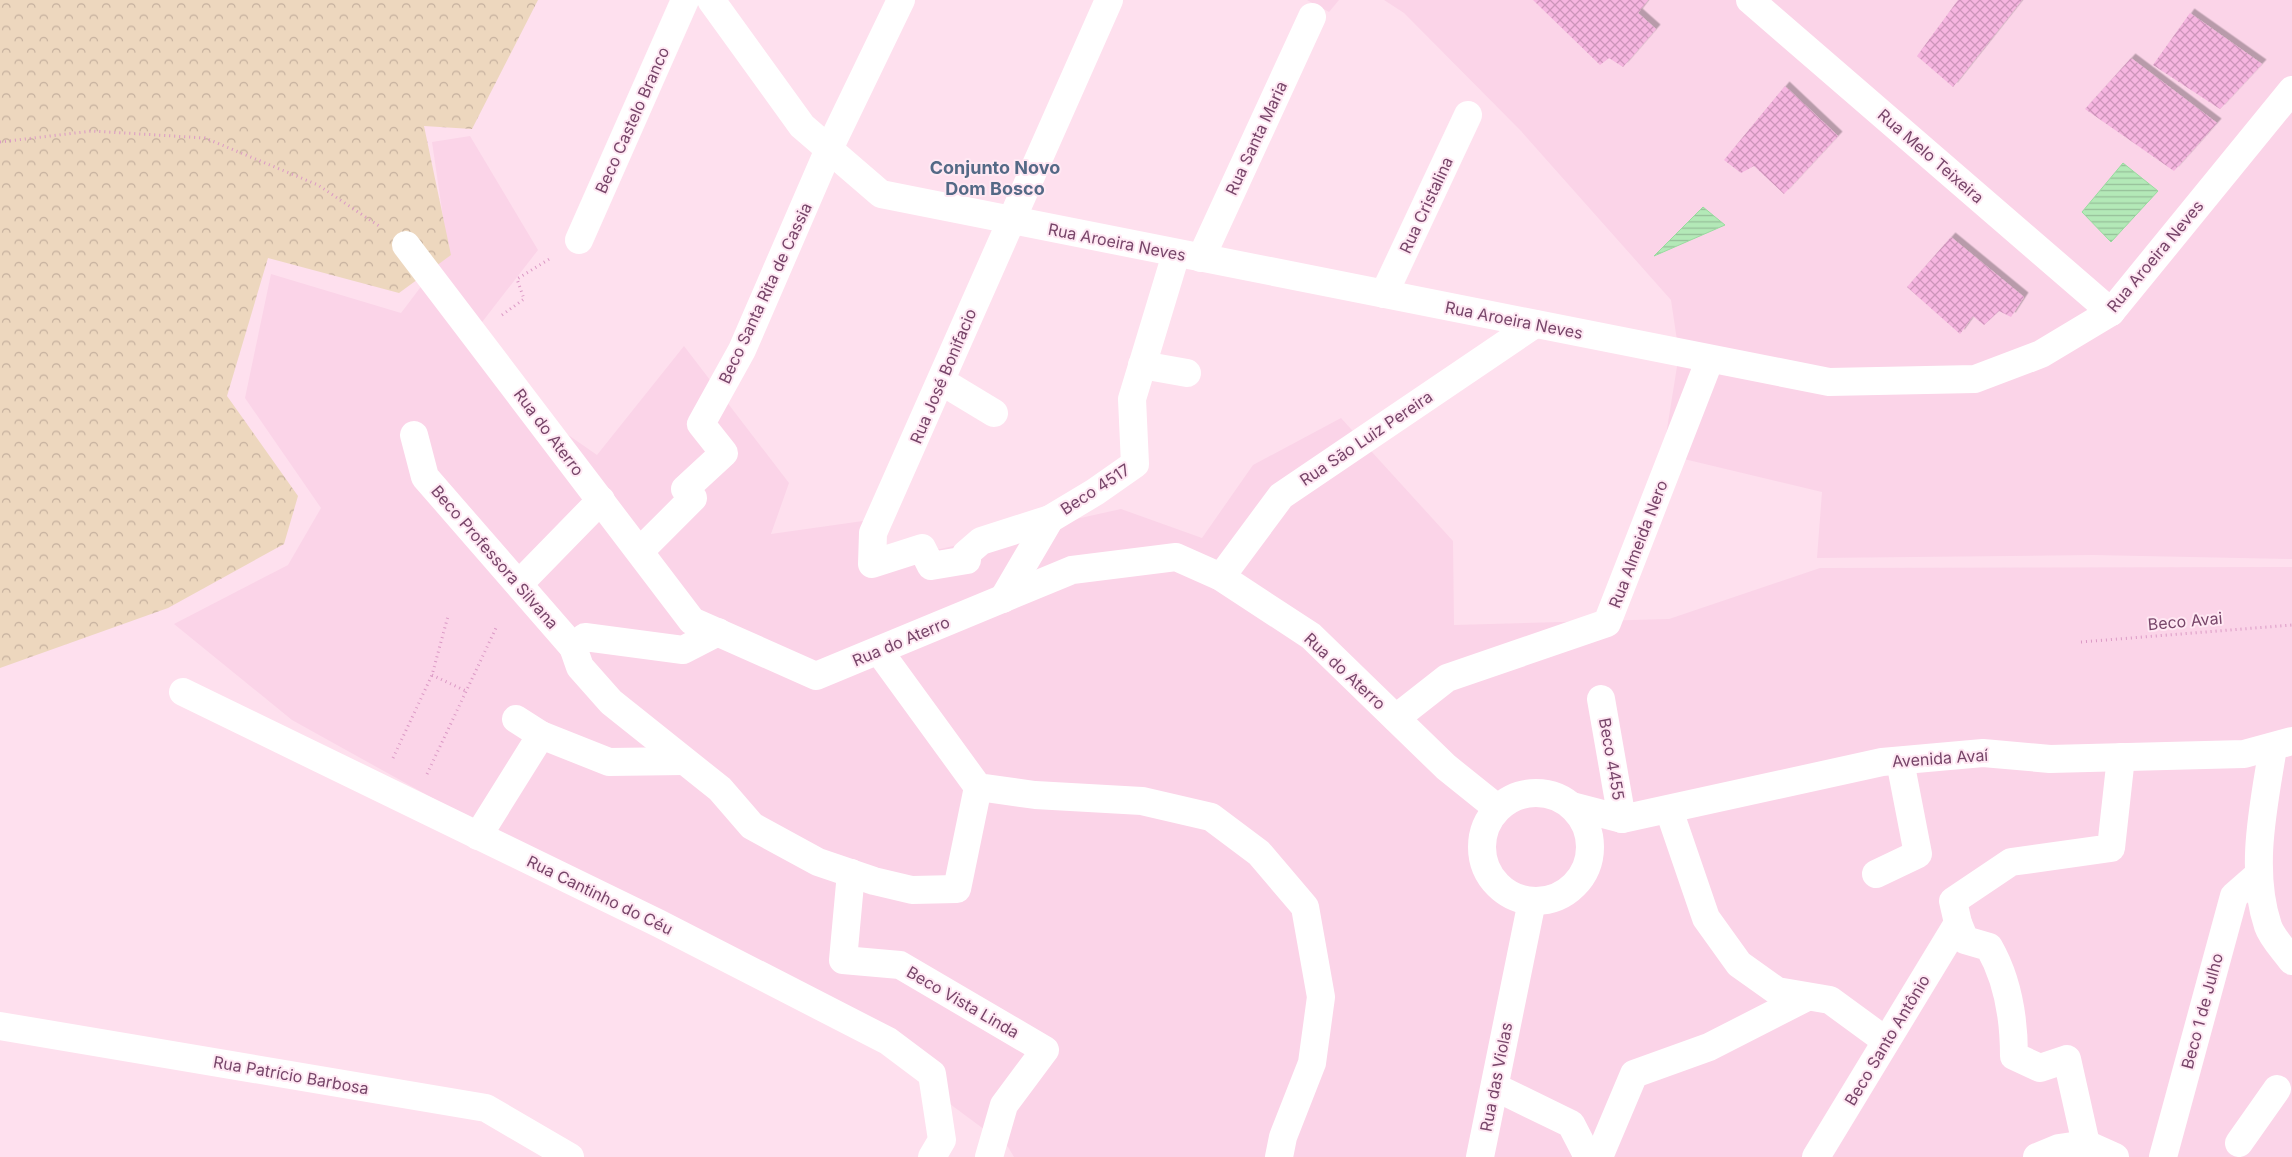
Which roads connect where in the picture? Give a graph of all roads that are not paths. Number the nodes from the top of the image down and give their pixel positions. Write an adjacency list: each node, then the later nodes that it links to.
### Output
1 (685, 0): 11 (street, Beco Castelo Branco)
2 (711, 0): 9 (street, Rua Aroeira Neves)
3 (901, 0): 9 (street, Beco Santa Rita de Cassia)
4 (1109, 0): 10 (street, Rua José Bonifacio)
5 (1750, 0): 15 (street, Rua Melo Teixeira)
6 (1312, 17): 13 (street, Rua Santa Maria)
7 (2292, 90): 15 (street, Rua Aroeira Neves)
8 (1468, 115): 14 (street, Rua Cristalina)
9 (830, 149): 10 (street, Rua Aroeira Neves); 25 (street, Beco Santa Rita de Cassia)
10 (1011, 221): 13 (street, Rua Aroeira Neves); 20 (street, Rua José Bonifacio)
11 (579, 240)
12 (406, 245): 23 (street, Rua do Aterro)
13 (1188, 256): 14 (street, Rua Aroeira Neves); 18 (street, Beco 4517)
14 (1384, 294): 16 (street, Rua Aroeira Neves)
15 (2111, 312): 17 (street, Rua Aroeira Neves)
16 (1535, 324): 17 (street, Rua Aroeira Neves); 26 (street, Rua São Luiz Pereira)
17 (1710, 359): 34 (street, Rua Almeida Nero)
18 (1142, 365): 19 (street); 24 (street, Beco 4517)
19 (1187, 373)
20 (941, 381): 21 (street); 24 (street, Rua José Bonifacio)
21 (994, 413)
22 (414, 435): 27 (street, Beco Professora Silvana)
23 (601, 500): 25 (street, Rua do Aterro); 27 (street)
24 (1050, 518): 28 (street, Beco 4517)
25 (640, 551): 29 (street, Rua do Aterro)
26 (1221, 576): 28 (street, Rua do Aterro); 34 (street, Rua do Aterro)
27 (519, 584): 30 (street, Beco Professora Silvana)
28 (1003, 599): 31 (street, Rua do Aterro)
29 (718, 632): 30 (street); 31 (street, Rua do Aterro)
30 (573, 647): 39 (street, Beco Professora Silvana)
31 (879, 651): 41 (street)
32 (183, 692): 46 (street, Rua Cantinho do Céu)
33 (1601, 699): 45 (street, Beco 4455)
34 (1396, 718): 43 (street, Rua do Aterro)
35 (516, 719): 36 (street)
36 (541, 735): 39 (street); 46 (street)
37 (2282, 744): 38 (street, Avenida Avaí); 50 (street)
38 (2121, 757): 40 (street, Avenida Avaí); 52 (street)
39 (684, 761): 48 (street, Beco Professora Silvana)
40 (1900, 761): 44 (street, Avenida Avaí); 49 (street)
41 (978, 787): 48 (street, Beco Professora Silvana); 64 (street)
42 (1572, 806): 43 (street); 45 (street, Avenida Avaí); 47 (street)
43 (1496, 808): 51 (street)
44 (1669, 810): 45 (street, Avenida Avaí); 54 (street)
45 (1622, 819): 47 (street)
46 (478, 836): 62 (street, Rua Cantinho do Céu)
47 (1590, 856): 51 (street)
48 (851, 873): 63 (street, Beco Vista Linda)
49 (1876, 874)
50 (2258, 875): 53 (street); 71 (street, Beco 1 de Julho)
51 (1522, 898): 57 (street, Rua das Violas)
52 (1958, 923): 56 (street, Beco Santo Antônio); 59 (street)
53 (2292, 962)
54 (1807, 997): 56 (street); 67 (street)
55 (0, 1026): 61 (street, Rua Patrício Barbosa)
56 (1886, 1041): 68 (street, Beco Santo Antônio)
57 (1495, 1087): 65 (street, Rua das Violas); 66 (street)
58 (2277, 1090): 60 (street)
59 (2086, 1144): 69 (street); 70 (street)
60 (2238, 1152)
61 (570, 1157)
62 (932, 1157)
63 (990, 1157)
64 (1279, 1157)
65 (1480, 1157)
66 (1588, 1157)
67 (1599, 1157)
68 (1816, 1157)
69 (2037, 1157)
70 (2115, 1157)
71 (2163, 1157)

